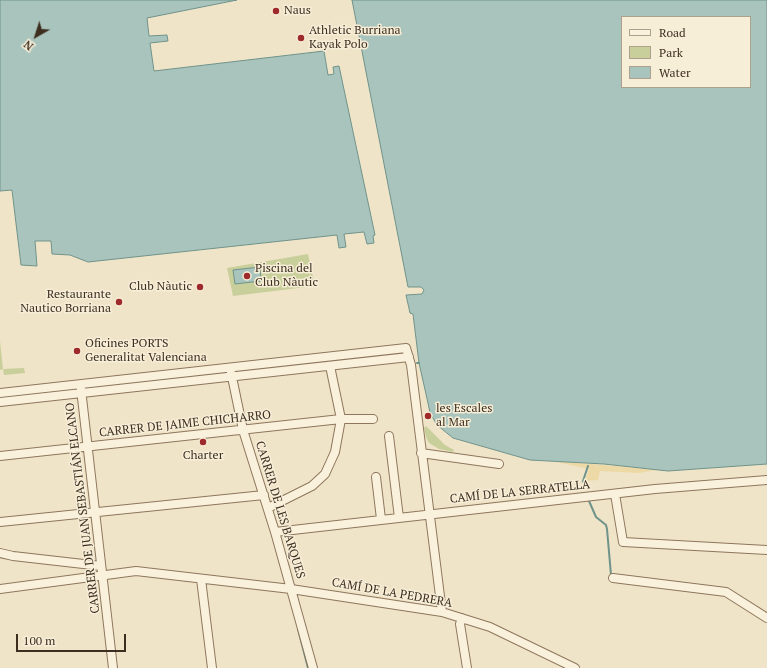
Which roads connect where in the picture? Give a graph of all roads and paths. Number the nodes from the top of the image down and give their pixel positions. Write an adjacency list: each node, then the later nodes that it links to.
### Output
1 (409, 357): 2 (street); 3 (street); 14 (street)
2 (330, 366): 4 (street); 9 (street)
3 (230, 367): 4 (street, CARRER DE LES BARQUES); 5 (street)
4 (232, 376): 7 (street); 11 (street, CARRER DE LES BARQUES)
5 (80, 384): 6 (street); 7 (street, CARRER DE JUAN SEBASTIÁN ELCANO)
6 (0, 393)
7 (81, 393): 8 (street); 13 (street, CARRER DE JUAN SEBASTIÁN ELCANO)
8 (0, 402)
9 (341, 419): 10 (street, CARRER DE JAIME CHICHARRO); 11 (street, CARRER DE JAIME CHICHARRO); 21 (street)
10 (373, 419)
11 (243, 430): 13 (street, CARRER DE JAIME CHICHARRO); 20 (street, CARRER DE LES BARQUES)
12 (389, 436): 24 (street)
13 (87, 446): 15 (street, CARRER DE JAIME CHICHARRO); 22 (street, CARRER DE JUAN SEBASTIÁN ELCANO)
14 (421, 453): 16 (street); 23 (street)
15 (0, 456)
16 (499, 464)
17 (376, 477): 25 (street)
18 (767, 480): 19 (street, CAMÍ DE LA SERRATELLA)
19 (615, 494): 23 (street, CAMÍ DE LA SERRATELLA); 28 (street)
20 (264, 495): 21 (street, CARRER DE LES BARQUES); 22 (street)
21 (268, 508): 27 (street, CARRER DE LES BARQUES)
22 (95, 512): 26 (street); 30 (street, CARRER DE JUAN SEBASTIÁN ELCANO)
23 (430, 514): 24 (street, CAMÍ DE LA SERRATELLA); 36 (street)
24 (399, 518): 25 (street, CAMÍ DE LA SERRATELLA)
25 (381, 519): 27 (street, CAMÍ DE LA SERRATELLA)
26 (0, 522)
27 (275, 532): 34 (street, CARRER DE LES BARQUES)
28 (767, 550)
29 (0, 553): 30 (street)
30 (101, 566): 31 (street, CARRER DE JUAN SEBASTIÁN ELCANO)
31 (102, 575): 33 (street, CAMÍ DE LA PEDRERA); 35 (street, CAMÍ DE LA PEDRERA); 39 (street, CARRER DE JUAN SEBASTIÁN ELCANO)
32 (614, 578): 38 (street)
33 (201, 579): 34 (street, CAMÍ DE LA PEDRERA); 40 (street)
34 (291, 589): 36 (street, CAMÍ DE LA PEDRERA); 41 (street, CARRER DE LES BARQUES)
35 (0, 590)
36 (442, 612): 37 (street, CAMÍ DE LA PEDRERA)
37 (462, 618): 42 (street); 43 (street, CAMÍ DE LA PEDRERA)
38 (767, 618)
39 (113, 668)
40 (212, 668)
41 (313, 668)
42 (467, 668)
43 (575, 668)

